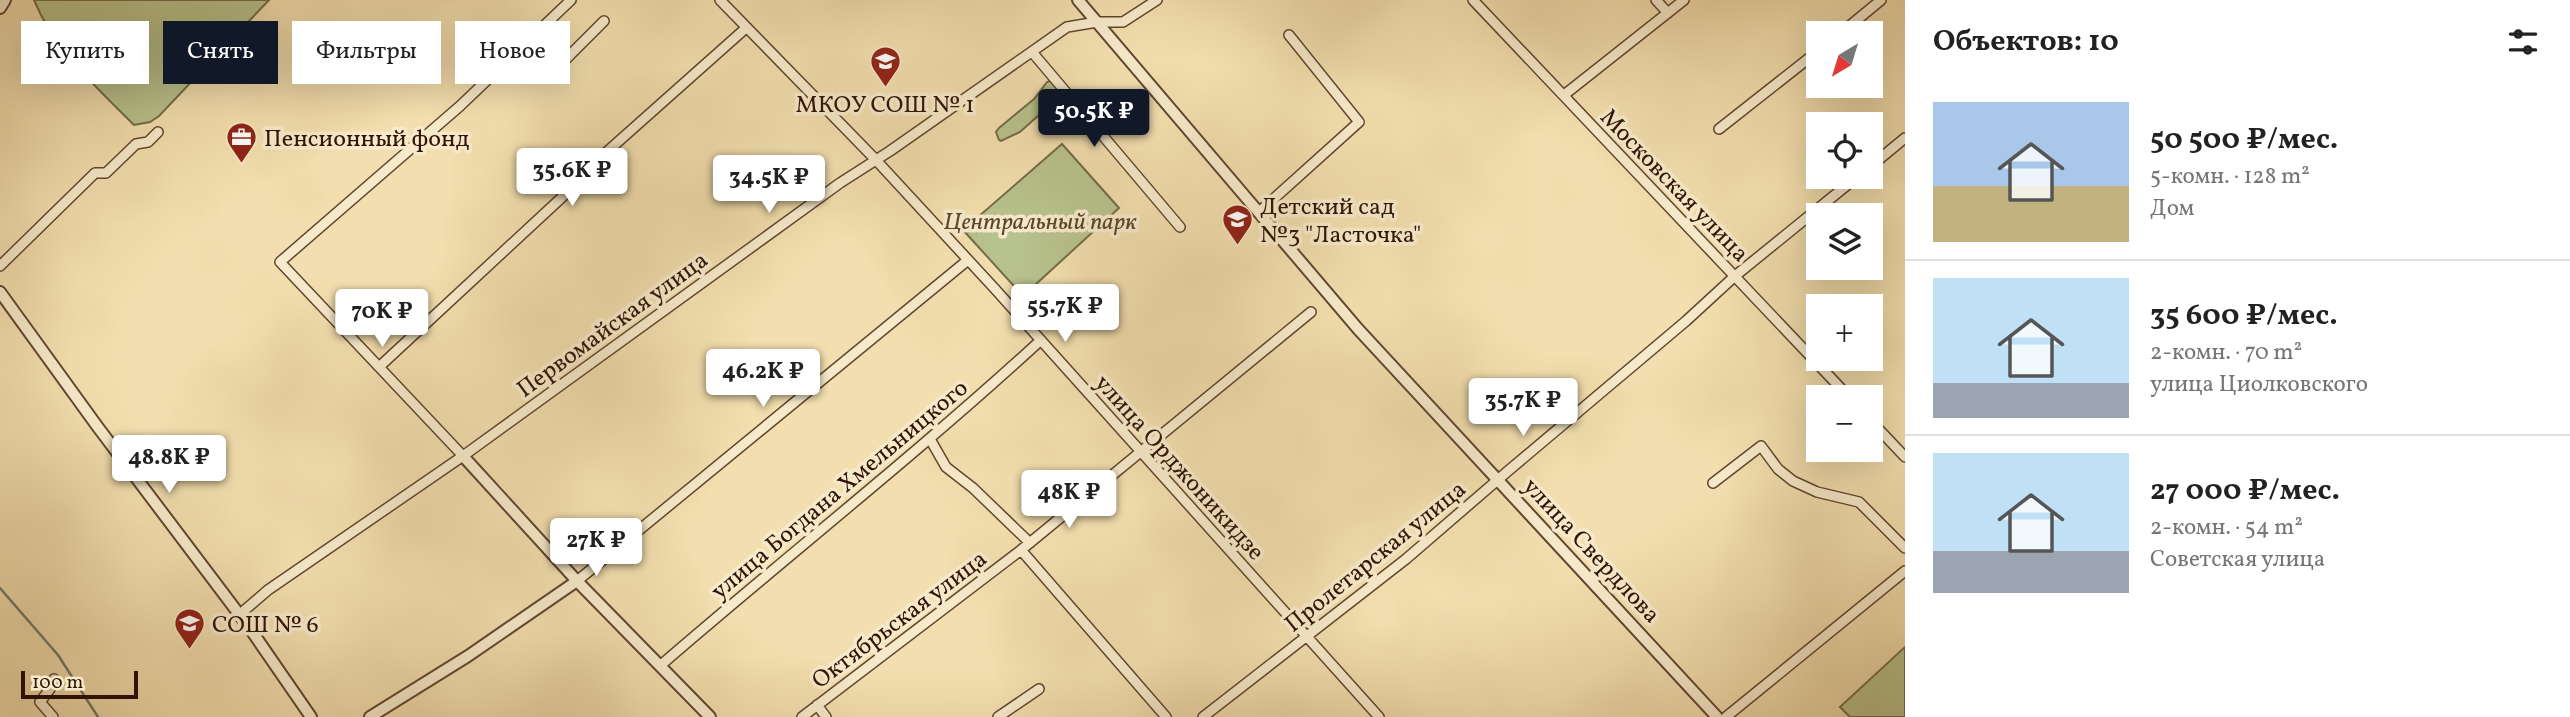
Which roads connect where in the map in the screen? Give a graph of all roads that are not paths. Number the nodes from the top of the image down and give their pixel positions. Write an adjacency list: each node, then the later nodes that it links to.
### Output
1 (5, 0): 10 (street)
2 (571, 0): 12 (street)
3 (720, 0): 16 (street, улица Орджоникидзе)
4 (1078, 0): 15 (street, улица Свердлова)
5 (1157, 0): 15 (street, Первомайская улица)
6 (1473, 0): 22 (street, Московская улица)
7 (1656, 0): 11 (street)
8 (1684, 0): 11 (street)
9 (1881, 0): 14 (street)
10 (0, 8)
11 (1668, 13): 22 (street)
12 (549, 21)
13 (604, 21): 19 (street)
14 (1856, 21)
15 (1097, 22): 18 (street, Первомайская улица); 29 (street, улица Свердлова)
16 (746, 27): 27 (street, улица Орджоникидзе); 37 (street)
17 (1289, 36): 29 (street)
18 (1032, 52): 27 (street, Первомайская улица); 30 (street)
19 (570, 55)
20 (1806, 60): 23 (street)
21 (483, 84): 37 (street)
22 (1564, 95): 33 (street, Московская улица)
23 (1719, 129)
24 (158, 132): 32 (street)
25 (1905, 138): 26 (street)
26 (1883, 156)
27 (875, 159): 31 (street, улица Орджоникидзе); 42 (street, Первомайская улица)
28 (1842, 189): 33 (street, Пролетарская улица)
29 (1259, 212): 44 (street, улица Свердлова)
30 (1180, 227)
31 (968, 260): 36 (street, улица Орджоникидзе); 50 (street)
32 (0, 266)
33 (1735, 276): 38 (street, Московская улица); 44 (street, Пролетарская улица)
34 (0, 292): 51 (street)
35 (1311, 312): 41 (street, Октябрьская улица)
36 (1041, 340): 40 (street, улица Богдана Хмельницкого); 41 (street, улица Орджоникидзе)
37 (379, 367): 42 (street)
38 (1838, 385)
39 (1883, 434): 43 (street)
40 (930, 439): 46 (street); 53 (street, улица Богдана Хмельницкого)
41 (1140, 453): 46 (street, Октябрьская улица); 52 (street, улица Орджоникидзе)
42 (463, 456): 50 (street); 51 (street, Первомайская улица)
43 (1905, 457)
44 (1498, 479): 52 (street, Пролетарская улица); 67 (street, улица Свердлова)
45 (1713, 483): 47 (street)
46 (1030, 543): 48 (street, Октябрьская улица)
47 (1905, 548)
48 (1021, 550): 56 (street, Октябрьская улица); 64 (street)
49 (1905, 571): 68 (street)
50 (577, 580): 53 (street); 59 (street)
51 (239, 615): 58 (street)
52 (1306, 637): 65 (street, Пролетарская улица); 66 (street, улица Орджоникидзе)
53 (661, 665): 60 (street)
54 (54, 679): 57 (street)
55 (1039, 689): 63 (street)
56 (817, 705): 61 (street, Октябрьская улица); 62 (street)
57 (53, 717)
58 (311, 717)
59 (370, 717)
60 (710, 717)
61 (802, 717)
62 (826, 717)
63 (998, 717)
64 (1166, 717)
65 (1203, 717)
66 (1378, 717)
67 (1717, 717)
68 (1726, 717)

